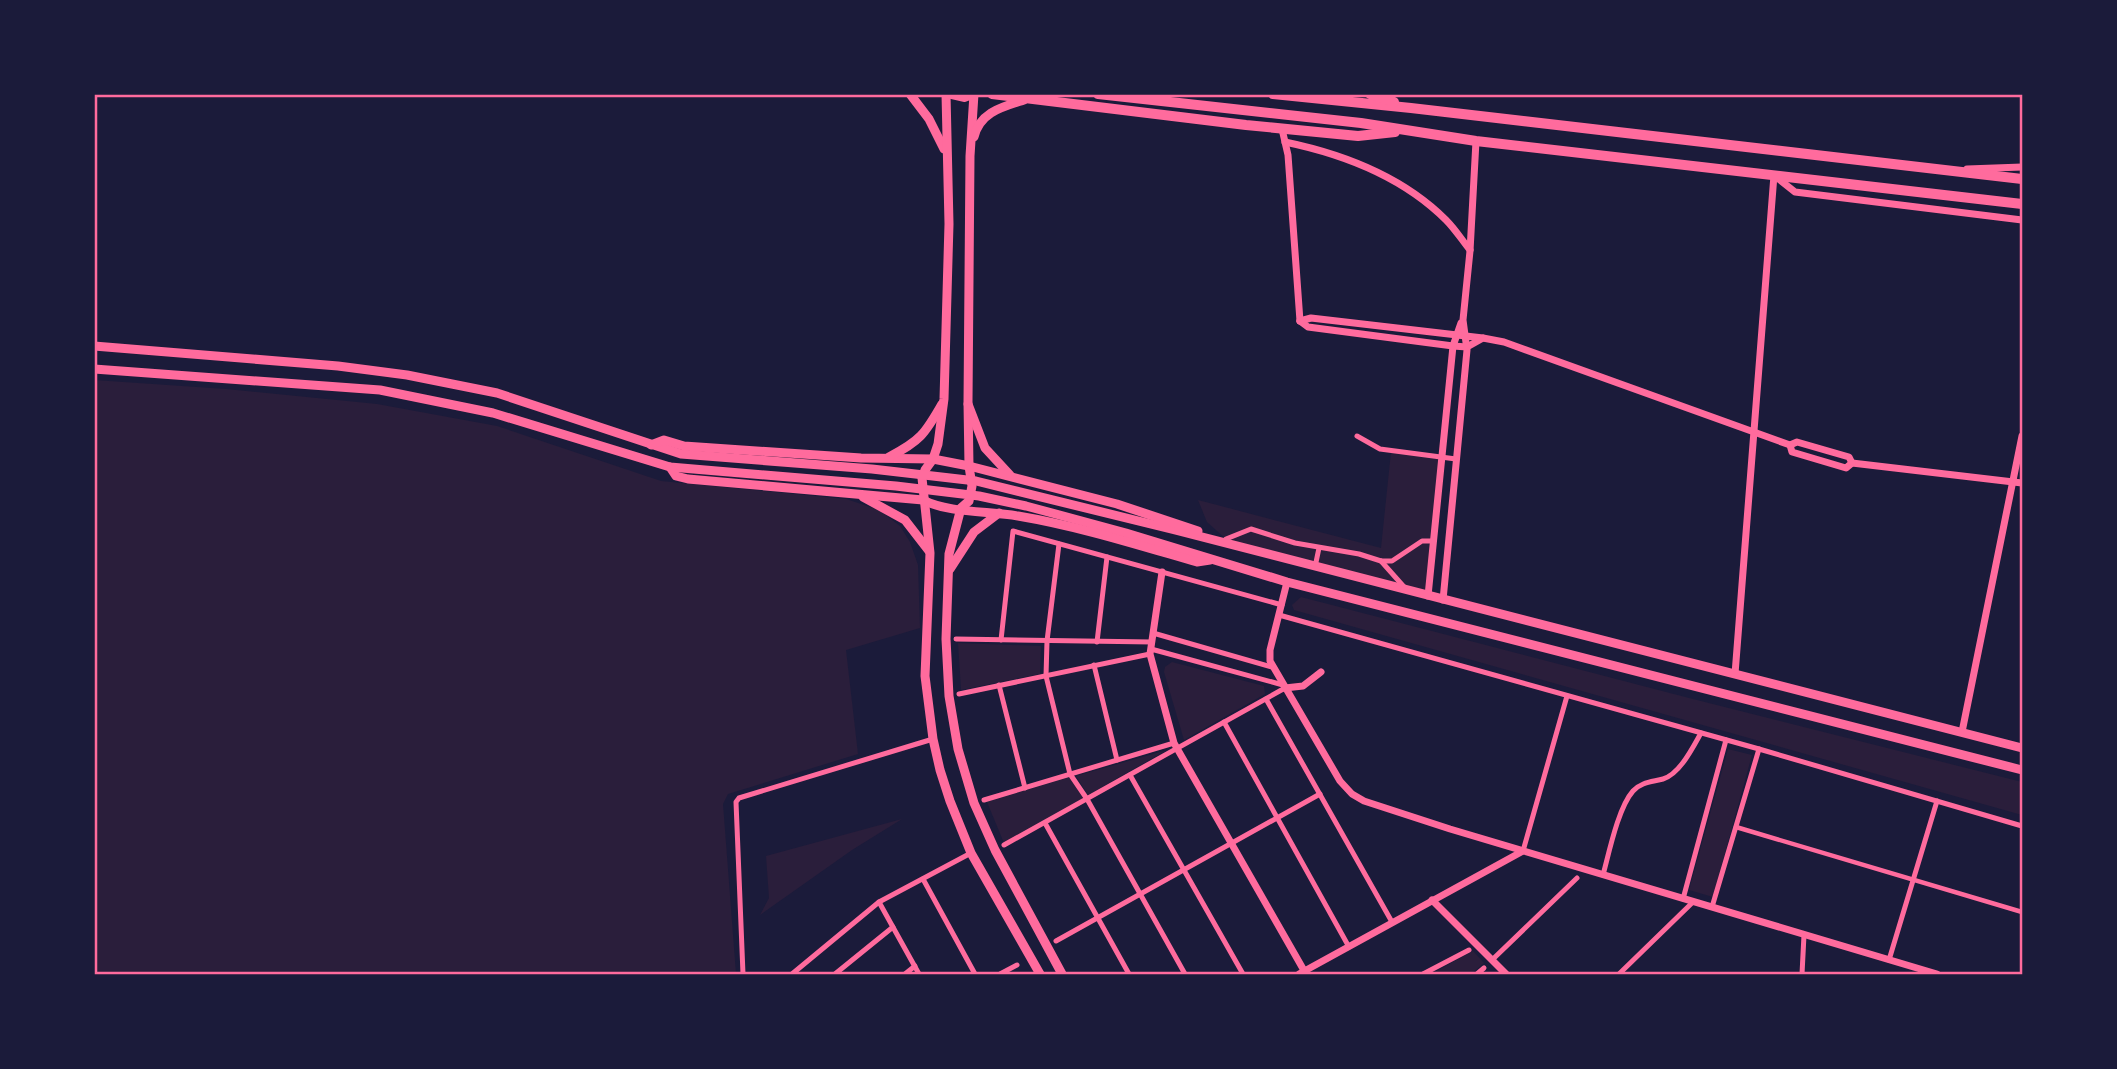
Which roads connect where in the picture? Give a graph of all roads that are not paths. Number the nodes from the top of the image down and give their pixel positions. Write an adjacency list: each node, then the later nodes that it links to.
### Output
1 (910, 94): 15 (main road)
2 (946, 94): 15 (main road)
3 (951, 94): 4 (highway)
4 (973, 94): 16 (main road)
5 (992, 94): 9 (highway)
6 (1098, 94): 12 (highway)
7 (1273, 94): 10 (highway)
8 (1370, 94): 10 (highway)
9 (1020, 97): 11 (highway); 16 (main road)
10 (1411, 108): 18 (highway)
11 (1283, 129): 12 (highway); 14 (street)
12 (1410, 131): 13 (highway)
13 (1476, 141): 19 (highway); 23 (street)
14 (1285, 142): 23 (street); 24 (street)
15 (947, 154): 31 (main road)
16 (970, 156): 32 (main road)
17 (2022, 167): 18 (street)
18 (1946, 170): 20 (highway)
19 (1774, 175): 21 (highway); 22 (street); 33 (street)
20 (2022, 179)
21 (2022, 204)
22 (2022, 220)
23 (1471, 251): 25 (street)
24 (1300, 321): 25 (street); 28 (street)
25 (1461, 335): 26 (street); 28 (street); 29 (street)
26 (1483, 338): 29 (street); 33 (street)
27 (94, 346): 36 (main road)
28 (1452, 346): 29 (street); 38 (street)
29 (1466, 347): 40 (street)
30 (94, 369): 42 (main road)
31 (944, 399): 37 (main road); 39 (main road)
32 (968, 403): 41 (main road); 43 (main road)
33 (1754, 433): 44 (street); 76 (street)
34 (1357, 436): 38 (street)
35 (2022, 436): 44 (street)
36 (651, 445): 37 (main road); 53 (main road)
37 (887, 458): 39 (main road)
38 (1441, 458): 40 (street); 50 (street)
39 (933, 459): 41 (main road); 46 (main road)
40 (1456, 459): 64 (street)
41 (969, 466): 43 (main road); 47 (main road)
42 (674, 468): 45 (main road); 56 (main road)
43 (1014, 478): 49 (main road)
44 (2018, 483): 85 (street)
45 (858, 494): 46 (main road); 54 (main road)
46 (923, 500): 47 (main road); 54 (main road)
47 (961, 508): 48 (main road); 59 (main road)
48 (999, 513): 56 (main road); 59 (main road)
49 (1226, 539): 52 (street); 53 (main road)
50 (1433, 541): 57 (street); 63 (street)
51 (1059, 544): 55 (street); 69 (street); 70 (street)
52 (1319, 548): 57 (street); 58 (street)
53 (1244, 549): 58 (main road)
54 (930, 553): 86 (main road)
55 (1107, 557): 60 (street); 71 (street)
56 (1214, 559): 61 (main road)
57 (1381, 561): 62 (street)
58 (1315, 567): 62 (main road)
59 (949, 570): 141 (main road)
60 (1162, 572): 65 (street); 67 (street)
61 (1287, 582): 65 (street); 92 (main road)
62 (1407, 591): 63 (main road)
63 (1428, 596): 64 (main road)
64 (1443, 600): 76 (main road)
65 (1282, 604): 66 (street)
66 (1279, 615): 74 (street); 81 (street)
67 (1153, 633): 72 (street); 74 (street)
68 (956, 639): 69 (street)
69 (1001, 640): 70 (street)
70 (1047, 641): 71 (street); 77 (street)
71 (1097, 642): 72 (street)
72 (1151, 648): 73 (street); 79 (street); 88 (street)
73 (1094, 665): 77 (street); 91 (street)
74 (1272, 667): 79 (street)
75 (1321, 672): 79 (street)
76 (1735, 674): 85 (main road)
77 (1046, 676): 78 (street); 93 (street)
78 (999, 685): 80 (street); 95 (street)
79 (1284, 686): 82 (street); 106 (street)
80 (959, 694)
81 (1567, 696): 84 (street); 106 (street)
82 (1266, 699): 83 (street); 96 (street)
83 (1224, 722): 88 (street); 100 (street)
84 (1701, 733): 87 (street); 109 (street)
85 (1962, 733): 89 (main road)
86 (933, 739): 107 (main road); 133 (street)
87 (1726, 740): 90 (street); 114 (street)
88 (1176, 746): 91 (street); 94 (street); 104 (street)
89 (2022, 748)
90 (1759, 749): 99 (street); 103 (street)
91 (1117, 760): 93 (street)
92 (2022, 770)
93 (1070, 774): 95 (street); 97 (street)
94 (1130, 775): 97 (street); 108 (street)
95 (1025, 788): 98 (street)
96 (1320, 794): 100 (street); 121 (street)
97 (1087, 799): 101 (street); 113 (street)
98 (984, 800)
99 (1937, 801): 102 (street); 112 (street)
100 (1277, 818): 104 (street); 125 (street)
101 (1045, 823): 105 (street); 120 (street)
102 (2022, 826)
103 (1736, 827): 112 (street); 118 (street)
104 (1231, 844): 108 (street); 132 (street)
105 (1004, 845)
106 (1523, 851): 109 (street); 115 (street)
107 (971, 853): 110 (street); 140 (main road)
108 (1184, 870): 113 (street); 144 (street)
109 (1603, 875): 114 (street)
110 (923, 878): 116 (street); 138 (street)
111 (1577, 878): 127 (street)
112 (1913, 879): 119 (street); 128 (street)
113 (1140, 894): 120 (street); 143 (street)
114 (1684, 899): 117 (street)
115 (1433, 900): 121 (street); 127 (street)
116 (879, 902): 122 (street); 134 (street)
117 (1693, 902): 118 (street); 148 (street)
118 (1712, 907): 123 (street)
119 (2022, 912)
120 (1097, 918): 124 (street); 142 (street)
121 (1392, 922): 125 (street)
122 (892, 927): 130 (street); 135 (street)
123 (1804, 935): 128 (street); 149 (street)
124 (1056, 941)
125 (1349, 947): 132 (street)
126 (1469, 950): 145 (street)
127 (1492, 960): 147 (street)
128 (1889, 960): 150 (street)
129 (1017, 965): 139 (street)
130 (915, 967): 136 (street); 137 (street)
131 (1484, 968): 146 (street)
132 (1303, 974)
133 (743, 975)
134 (792, 975)
135 (835, 975)
136 (905, 975)
137 (919, 975)
138 (975, 975)
139 (1000, 975)
140 (1040, 975)
141 (1062, 975)
142 (1129, 975)
143 (1185, 975)
144 (1243, 975)
145 (1423, 975)
146 (1477, 975)
147 (1506, 975)
148 (1619, 975)
149 (1802, 975)
150 (1937, 975)

